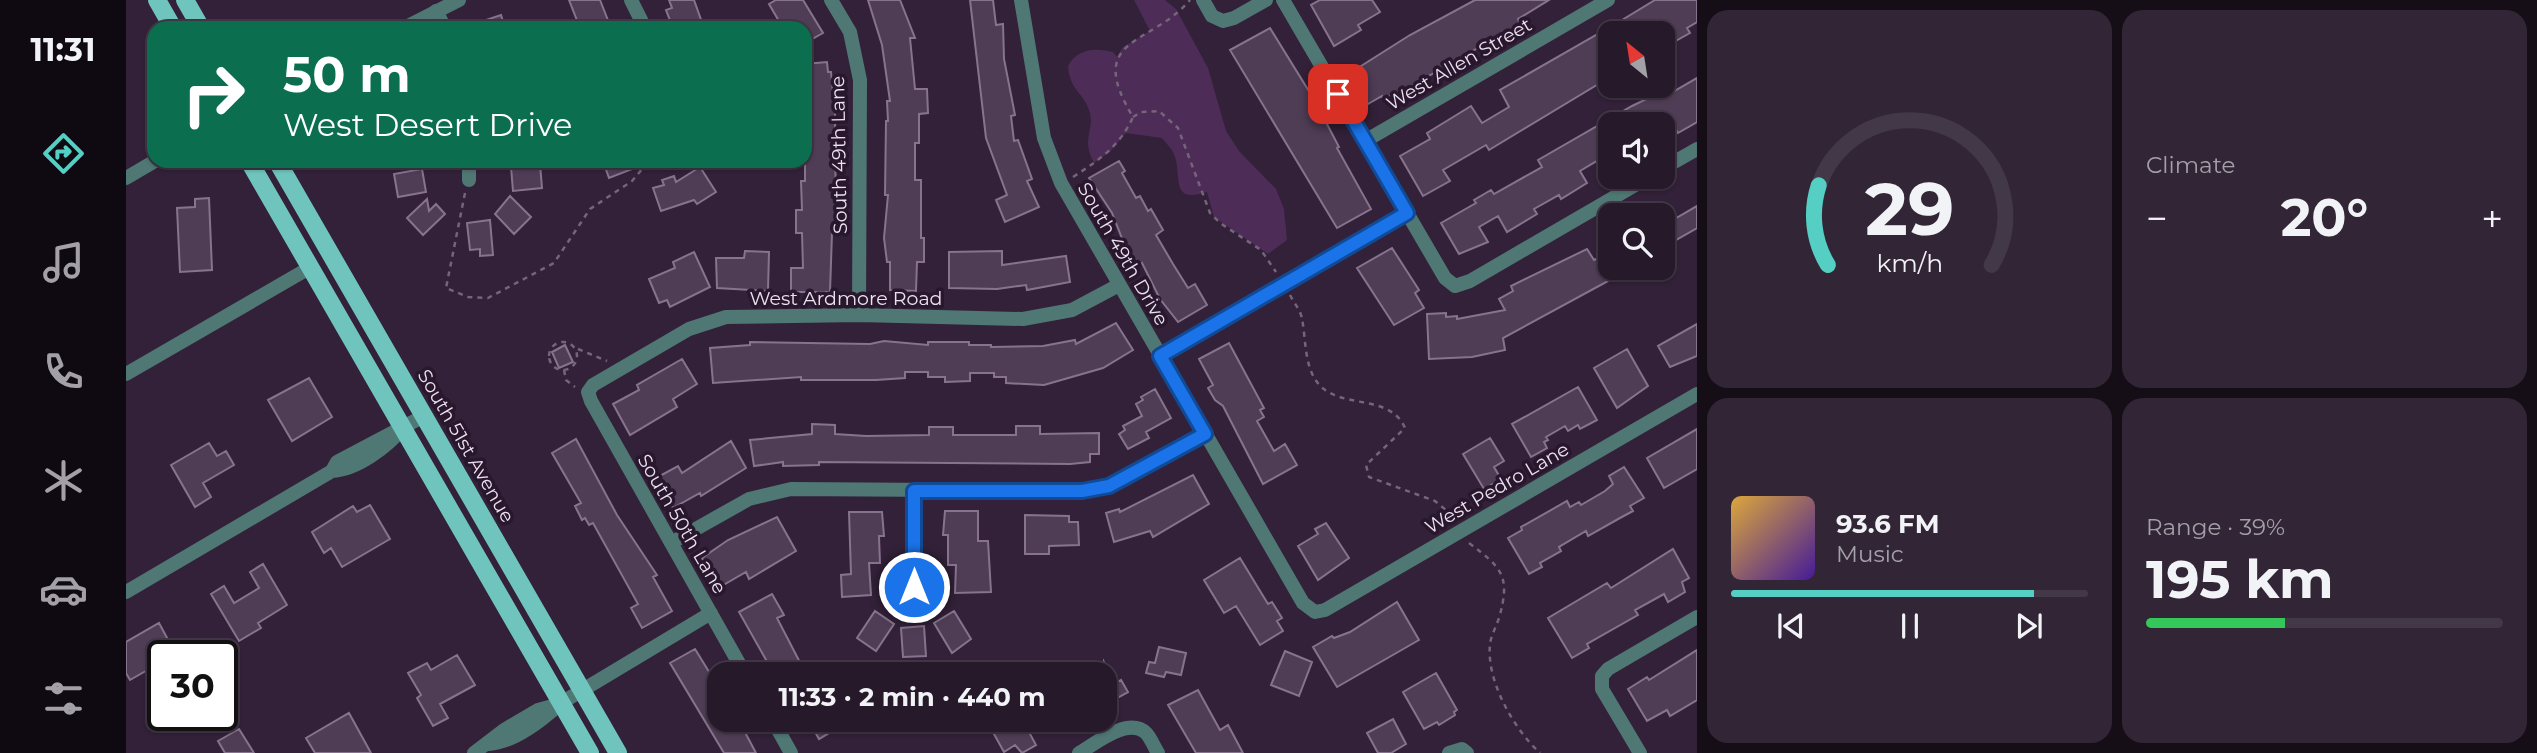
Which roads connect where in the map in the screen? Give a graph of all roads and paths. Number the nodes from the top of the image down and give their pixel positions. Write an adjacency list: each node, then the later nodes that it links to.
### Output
1 (157, 0): 13 (main road)
2 (185, 0): 14 (main road)
3 (458, 0): 12 (street)
4 (631, 0): 17 (street)
5 (831, 0): 35 (street, South 49th Lane)
6 (1021, 0): 29 (street, South 49th Drive)
7 (1189, 0): 18 (path)
8 (1203, 0): 9 (street)
9 (1266, 0)
10 (1283, 0): 19 (street)
11 (1608, 0): 19 (street, West Allen Street)
12 (436, 11): 15 (street); 16 (street)
13 (169, 21)
14 (197, 21)
15 (417, 21)
16 (441, 21)
17 (642, 21)
18 (1133, 117): 29 (path); 34 (path)
19 (1365, 141): 31 (street)
20 (1697, 149): 21 (street)
21 (1675, 162)
22 (147, 166): 27 (street)
23 (253, 168): 32 (main road)
24 (281, 168): 43 (main road, South 51st Avenue)
25 (469, 168): 28 (street)
26 (643, 168): 28 (path)
27 (126, 178)
28 (469, 180)
29 (1060, 183): 33 (street, South 49th Drive)
30 (1628, 189): 31 (street)
31 (1407, 213): 34 (street)
32 (311, 267): 40 (street); 44 (main road)
33 (1119, 285): 35 (street, West Ardmore Road); 37 (street, South 49th Drive)
34 (1283, 285): 37 (street); 47 (path)
35 (859, 316): 38 (street, West Ardmore Road)
36 (575, 347): 38 (path); 39 (path); 39 (path)
37 (1160, 356): 45 (street, South 49th Drive)
38 (620, 368): 41 (street, West Ardmore Road)
39 (564, 370): 41 (path)
40 (126, 374)
41 (587, 392): 48 (street, South 50th Lane)
42 (1697, 394): 47 (street, West Pedro Lane)
43 (424, 416): 44 (street); 55 (main road, South 51st Avenue)
44 (403, 428): 50 (street); 56 (main road)
45 (1205, 434): 46 (street); 51 (street, South 49th Drive)
46 (914, 491): 48 (street); 49 (street)
47 (1463, 530): 51 (street, West Pedro Lane); 64 (path)
48 (671, 543): 52 (street, South 50th Lane)
49 (914, 587)
50 (126, 592)
51 (1315, 612)
52 (711, 613): 54 (street, South 50th Lane); 55 (street)
53 (1697, 617): 65 (street)
54 (739, 662)
55 (582, 690): 56 (street); 60 (main road, South 51st Avenue)
56 (561, 703): 58 (street); 59 (main road)
57 (779, 732): 61 (street)
58 (474, 753)
59 (590, 753)
60 (618, 753)
61 (791, 753)
62 (1079, 753): 63 (street)
63 (1158, 753)
64 (1540, 753)
65 (1640, 753)

